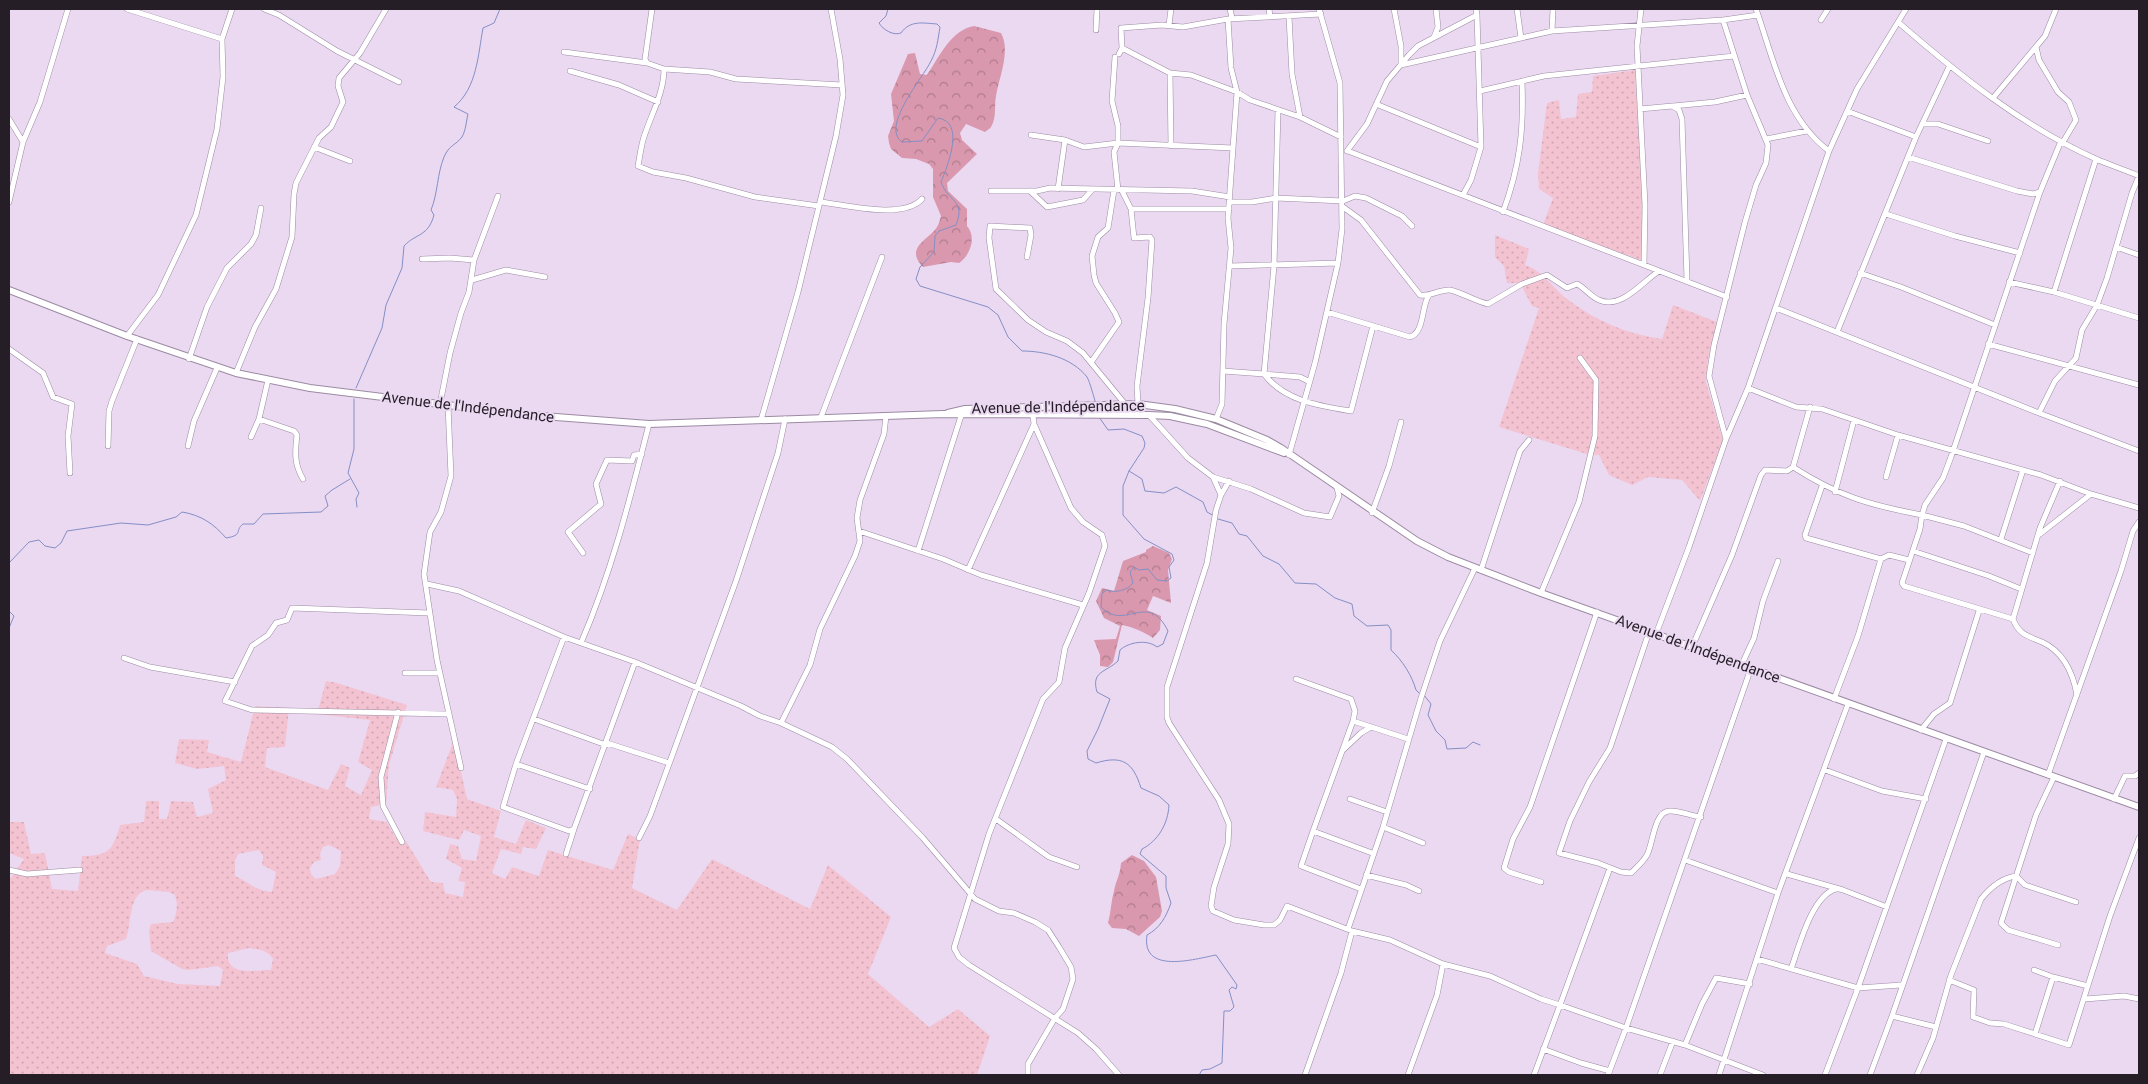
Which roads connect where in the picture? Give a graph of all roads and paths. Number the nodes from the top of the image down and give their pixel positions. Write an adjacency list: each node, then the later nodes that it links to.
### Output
1 (68, 9): 72 (street)
2 (126, 9): 34 (street)
3 (232, 9): 34 (street)
4 (264, 9): 41 (street)
5 (386, 9): 41 (street)
6 (652, 9): 42 (street)
7 (831, 9): 51 (street)
8 (1097, 9): 31 (street)
9 (1171, 9): 29 (street)
10 (1230, 9): 25 (street)
11 (1269, 9): 23 (street)
12 (1394, 9): 43 (street)
13 (1436, 9): 35 (street)
14 (1517, 9): 33 (street)
15 (1553, 9): 32 (street)
16 (1641, 9): 30 (street)
17 (1828, 9): 27 (street)
18 (1906, 9): 28 (street)
19 (2056, 9): 36 (street)
20 (1320, 11): 24 (street); 67 (street)
21 (1476, 12): 35 (street); 37 (street)
22 (1757, 12): 26 (street); 65 (street)
23 (1270, 16): 24 (street); 25 (street)
24 (1289, 17): 62 (street)
25 (1230, 19): 29 (street); 53 (street)
26 (1723, 20): 30 (street); 40 (street)
27 (1821, 20)
28 (1898, 22): 45 (street); 61 (street)
29 (1169, 25): 39 (street)
30 (1638, 26): 32 (street); 44 (street)
31 (1096, 30)
32 (1552, 31): 33 (street)
33 (1521, 38): 37 (street)
34 (222, 39): 133 (street)
35 (1433, 39): 43 (street)
36 (2036, 47): 55 (street); 73 (street)
37 (1477, 49): 43 (street); 52 (street)
38 (564, 52): 42 (street)
39 (1119, 53): 48 (street); 74 (street)
40 (1734, 56): 44 (street); 54 (street)
41 (355, 58): 50 (street); 77 (street)
42 (647, 63): 46 (street)
43 (1401, 65): 57 (street)
44 (1638, 67): 49 (street); 59 (street)
45 (1949, 67): 55 (street); 64 (street)
46 (664, 68): 51 (street); 56 (street)
47 (570, 71): 56 (street)
48 (1170, 72): 53 (street); 75 (street)
49 (1522, 81): 52 (street); 102 (street)
50 (399, 82)
51 (842, 85): 97 (street)
52 (1480, 91): 76 (street)
53 (1237, 92): 60 (street); 78 (street)
54 (1747, 95): 58 (street); 69 (street)
55 (1993, 98): 73 (street)
56 (658, 102): 97 (street)
57 (1376, 104): 76 (street); 80 (street)
58 (1672, 106): 59 (street); 120 (street)
59 (1640, 109): 113 (street)
60 (1278, 110): 62 (street); 93 (street)
61 (1847, 111): 68 (street); 79 (street)
62 (1300, 117): 67 (street)
63 (9, 119): 72 (street)
64 (1922, 124): 68 (street); 71 (street)
65 (1807, 131): 69 (street); 79 (street)
66 (1031, 136): 70 (street)
67 (1341, 137): 80 (street)
68 (1916, 137): 81 (street)
69 (1766, 139): 125 (street)
70 (1064, 140): 74 (street); 85 (street)
71 (1988, 141)
72 (23, 142): 96 (street)
73 (2062, 142): 82 (street); 90 (street)
74 (1118, 143): 75 (street); 87 (street)
75 (1171, 146): 78 (street)
76 (1480, 146): 92 (street)
77 (314, 147): 83 (street); 143 (street)
78 (1233, 148): 95 (street)
79 (1829, 151): 127 (street)
80 (1345, 152): 92 (street); 98 (street)
81 (1908, 157): 90 (street); 103 (street)
82 (2096, 159): 84 (street); 123 (street)
83 (350, 161)
84 (2139, 176): 105 (street)
85 (1058, 189): 86 (street); 89 (street)
86 (1092, 190): 87 (street); 89 (street)
87 (1118, 190): 95 (street); 100 (street); 139 (street)
88 (991, 191): 89 (street)
89 (1030, 191)
90 (2040, 192): 106 (street)
91 (498, 196): 111 (street)
92 (1463, 196): 102 (street)
93 (1276, 198): 95 (street); 98 (street); 115 (street)
94 (922, 199): 97 (street)
95 (1230, 200): 101 (street)
96 (9, 202)
97 (820, 204): 166 (street)
98 (1343, 204): 104 (street); 112 (street); 124 (street)
99 (261, 208): 138 (street)
100 (1131, 209): 101 (street); 153 (street)
101 (1229, 209): 114 (street)
102 (1503, 212): 113 (street)
103 (1886, 214): 106 (street); 117 (street)
104 (1412, 226)
105 (2116, 247): 107 (street); 126 (street)
106 (2020, 254): 121 (street)
107 (2139, 254)
108 (882, 257): 162 (street)
109 (1027, 257): 139 (street)
110 (422, 259): 111 (street)
111 (474, 260): 119 (street)
112 (1338, 264): 115 (street); 128 (street)
113 (1644, 265): 116 (street)
114 (1230, 266): 115 (street); 142 (street)
115 (1274, 266): 144 (street)
116 (1659, 271): 120 (street); 124 (street)
117 (1860, 273): 130 (street); 132 (street)
118 (546, 278): 119 (street)
119 (472, 280): 151 (street)
120 (1687, 280): 125 (street)
121 (2009, 282): 123 (street); 130 (street)
122 (9, 290): 133 (main road, Avenue de l'Indépendance)
123 (2054, 292): 126 (street)
124 (1430, 295): 131 (street)
125 (1727, 297): 173 (street)
126 (2097, 305): 129 (street); 140 (street)
127 (1776, 308): 132 (street); 149 (street)
128 (1327, 312): 131 (street); 146 (street)
129 (2139, 318)
130 (1995, 325): 135 (street)
131 (1373, 326): 150 (street)
132 (1837, 332): 148 (street)
133 (127, 336): 134 (main road, Avenue de l'Indépendance)
134 (138, 339): 138 (main road, Avenue de l'Indépendance); 175 (street)
135 (1988, 344): 140 (street); 148 (street)
136 (9, 349): 183 (street)
137 (1580, 358): 212 (street)
138 (190, 359): 141 (main road, Avenue de l'Indépendance)
139 (1092, 361): 152 (street)
140 (2069, 365): 147 (street); 156 (street)
141 (217, 368): 143 (main road, Avenue de l'Indépendance); 176 (street)
142 (1223, 371): 144 (street); 165 (street)
143 (236, 373): 145 (main road, Avenue de l'Indépendance)
144 (1264, 374): 146 (street); 150 (street)
145 (268, 380): 151 (main road, Avenue de l'Indépendance); 163 (street)
146 (1310, 382): 150 (street)
147 (2139, 385)
148 (1974, 387): 156 (street); 177 (street)
149 (1748, 388): 155 (street); 173 (street)
150 (1304, 401): 180 (street)
151 (440, 404): 154 (main road, Avenue de l'Indépendance)
152 (1125, 404): 153 (main road, Avenue de l'Indépendance); 157 (main road, Avenue de l'Indépendance)
153 (1138, 404): 165 (main road, Avenue de l'Indépendance)
154 (448, 405): 169 (main road, Avenue de l'Indépendance); 210 (street)
155 (1810, 408): 167 (street); 181 (street)
156 (2039, 413): 178 (street)
157 (943, 414): 159 (main road, Avenue de l'Indépendance); 160 (main road, Avenue de l'Indépendance)
158 (1149, 414): 161 (main road, Avenue de l'Indépendance); 180 (main road, Avenue de l'Indépendance); 184 (street)
159 (886, 416): 162 (main road, Avenue de l'Indépendance); 198 (street)
160 (961, 416): 161 (main road, Avenue de l'Indépendance); 201 (street)
161 (1032, 416): 170 (street)
162 (821, 417): 164 (main road, Avenue de l'Indépendance)
163 (259, 419): 172 (street); 186 (street)
164 (785, 419): 166 (main road, Avenue de l'Indépendance); 231 (street)
165 (1216, 419): 180 (main road, Avenue de l'Indépendance)
166 (761, 420): 169 (main road, Avenue de l'Indépendance)
167 (1854, 420): 171 (street); 191 (street)
168 (1401, 422): 195 (street)
169 (649, 424): 179 (street)
170 (1034, 424): 209 (street); 213 (street)
171 (1898, 435): 177 (street); 185 (street)
172 (250, 438)
173 (1726, 439): 219 (street)
174 (1529, 440): 208 (street)
175 (108, 446)
176 (188, 446)
177 (1952, 451): 182 (street); 196 (street)
178 (2139, 451)
179 (642, 454): 203 (street); 221 (street)
180 (1287, 454): 190 (main road, Avenue de l'Indépendance)
181 (1793, 467): 189 (street); 222 (street)
182 (2022, 470): 188 (street); 200 (street)
183 (70, 473)
184 (1213, 477): 187 (street); 193 (street)
185 (1886, 477)
186 (303, 479)
187 (1229, 481): 190 (street); 193 (street)
188 (2060, 482): 192 (street); 199 (street)
189 (1822, 486): 191 (street); 205 (street)
190 (1337, 488): 195 (main road, Avenue de l'Indépendance)
191 (1835, 492): 196 (street)
192 (2091, 494): 194 (street); 199 (street)
193 (1220, 495): 286 (street)
194 (2139, 508)
195 (1372, 513): 208 (main road, Avenue de l'Indépendance)
196 (1922, 515): 200 (street); 202 (street)
197 (2139, 522): 232 (street)
198 (859, 531): 201 (street); 239 (street)
199 (2040, 534): 204 (street)
200 (2001, 539): 204 (street)
201 (918, 551): 209 (street)
202 (1913, 551): 206 (street); 211 (street)
203 (583, 553)
204 (2033, 554): 211 (street)
205 (1881, 559): 206 (street); 233 (street)
206 (1909, 560): 214 (street)
207 (1778, 561): 225 (street)
208 (1478, 569): 212 (main road, Avenue de l'Indépendance); 242 (street)
209 (968, 570): 213 (street)
210 (427, 584): 216 (street); 220 (street)
211 (2021, 589): 217 (street)
212 (1541, 593): 215 (main road, Avenue de l'Indépendance)
213 (1083, 605): 260 (street)
214 (1979, 611): 217 (street); 241 (street)
215 (1597, 612): 218 (main road, Avenue de l'Indépendance); 278 (street)
216 (429, 613): 227 (street); 230 (street)
217 (2012, 619): 232 (street)
218 (1649, 632): 219 (main road, Avenue de l'Indépendance); 272 (street)
219 (1656, 634): 222 (main road, Avenue de l'Indépendance)
220 (564, 637): 221 (street); 237 (street)
221 (581, 643): 224 (street)
222 (1692, 647): 225 (main road, Avenue de l'Indépendance)
223 (124, 658): 230 (street)
224 (635, 662): 231 (street); 244 (street)
225 (1742, 664): 226 (main road, Avenue de l'Indépendance)
226 (1751, 668): 233 (main road, Avenue de l'Indépendance); 259 (street)
227 (440, 673): 228 (street); 236 (street)
228 (405, 674)
229 (1296, 679): 238 (street)
230 (235, 682): 235 (street)
231 (698, 689): 239 (street); 247 (street)
232 (2077, 696): 252 (street)
233 (1834, 699): 234 (main road, Avenue de l'Indépendance)
234 (1848, 704): 241 (main road, Avenue de l'Indépendance); 250 (street)
235 (398, 712): 236 (street); 266 (street)
236 (448, 714): 249 (street)
237 (534, 719): 244 (street); 248 (street)
238 (1353, 721): 240 (street); 245 (street)
239 (781, 723): 282 (street)
240 (1371, 727): 242 (street); 245 (street)
241 (1921, 730): 243 (main road, Avenue de l'Indépendance)
242 (1408, 739): 258 (street)
243 (1946, 739): 246 (main road, Avenue de l'Indépendance); 256 (street)
244 (606, 744): 247 (street); 253 (street)
245 (1341, 752): 263 (street)
246 (1984, 752): 252 (main road, Avenue de l'Indépendance); 295 (street)
247 (669, 763): 264 (street)
248 (516, 764): 253 (street); 262 (street)
249 (461, 768)
250 (1825, 770): 256 (street); 275 (street)
251 (2139, 774): 254 (street)
252 (2051, 776): 254 (main road, Avenue de l'Indépendance); 277 (street)
253 (590, 789): 262 (street)
254 (2114, 798): 257 (main road, Avenue de l'Indépendance)
255 (1350, 799): 258 (street)
256 (1926, 799): 285 (street)
257 (2137, 805)
258 (1387, 812): 261 (street)
259 (1701, 817): 270 (street); 272 (street)
260 (996, 819): 271 (street); 282 (street)
261 (1382, 827): 267 (street); 268 (street)
262 (574, 829): 269 (street)
263 (1314, 831): 268 (street); 280 (street)
264 (639, 838)
265 (2139, 838): 296 (street)
266 (402, 842)
267 (1424, 843)
268 (1372, 853): 276 (street)
269 (566, 854)
270 (1685, 860): 283 (street); 304 (street)
271 (1077, 867)
272 (1610, 868): 300 (street)
273 (9, 870): 274 (street)
274 (80, 870)
275 (1787, 874): 279 (street); 283 (street)
276 (1366, 875): 280 (street); 281 (street)
277 (2016, 876): 284 (street); 287 (street); 293 (street)
278 (1540, 882)
279 (1837, 888): 285 (street); 290 (street)
280 (1361, 889): 286 (street)
281 (1420, 891)
282 (970, 892): 302 (street); 302 (street)
283 (1778, 893): 288 (street)
284 (2076, 902)
285 (1887, 907): 297 (street)
286 (1350, 930): 289 (street); 313 (street)
287 (2058, 945)
288 (1757, 959): 290 (street); 294 (street)
289 (1443, 964): 300 (street); 314 (street)
290 (1791, 969): 297 (street)
291 (2034, 970): 292 (street)
292 (2053, 977): 296 (street); 305 (street)
293 (1949, 980): 303 (street); 305 (street)
294 (1750, 984): 307 (street); 309 (street)
295 (1901, 985): 297 (street); 301 (street)
296 (2088, 986): 298 (street)
297 (1858, 988): 319 (street)
298 (2085, 999): 299 (street); 305 (street)
299 (2139, 999)
300 (1560, 1004): 304 (street); 308 (street)
301 (1892, 1016): 303 (street); 320 (street)
302 (1055, 1018): 311 (street); 312 (street)
303 (1936, 1027): 321 (street)
304 (1626, 1028): 306 (street); 310 (street)
305 (2035, 1034)
306 (1673, 1041): 307 (street); 316 (street)
307 (1685, 1045): 309 (street)
308 (1543, 1049): 310 (street); 315 (street)
309 (1724, 1060): 317 (street); 318 (street)
310 (1609, 1073)
311 (1028, 1075)
312 (1119, 1075)
313 (1305, 1075)
314 (1408, 1075)
315 (1534, 1075)
316 (1660, 1075)
317 (1719, 1075)
318 (1763, 1075)
319 (1824, 1075)
320 (1870, 1075)
321 (1917, 1075)

